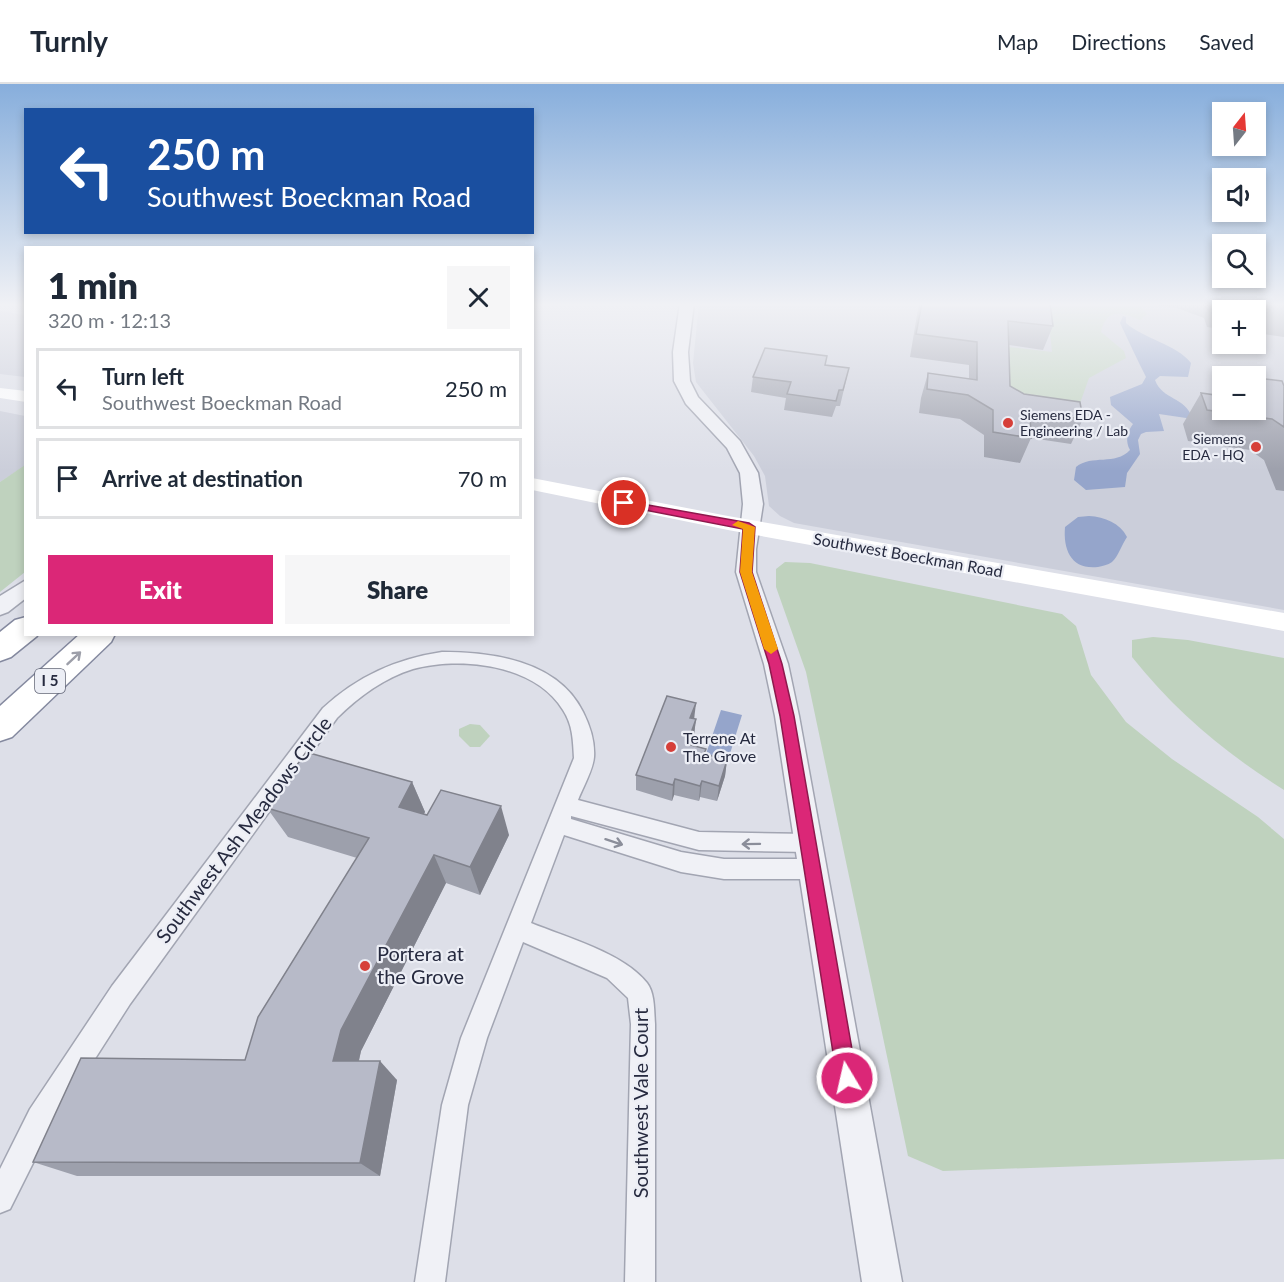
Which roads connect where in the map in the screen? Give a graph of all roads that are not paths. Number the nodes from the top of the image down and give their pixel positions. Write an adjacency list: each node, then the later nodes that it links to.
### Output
1 (683, 359): 5 (street)
2 (0, 393): 3 (main road)
3 (24, 397)
4 (534, 484): 5 (main road, Southwest Boeckman Road)
5 (749, 527): 8 (main road, Southwest Boeckman Road); 14 (street)
6 (24, 589): 7 (street)
7 (0, 607)
8 (1284, 622)
9 (24, 630): 11 (highway)
10 (98, 636): 12 (highway, I 5, one-way to 10)
11 (0, 649)
12 (0, 727)
13 (562, 815): 14 (street); 15 (street, Southwest Ash Meadows Circle); 16 (street, Southwest Ash Meadows Circle)
14 (812, 856): 19 (street)
15 (516, 928): 17 (street, Southwest Ash Meadows Circle); 18 (street, Southwest Vale Court)
16 (0, 1198)
17 (430, 1282)
18 (640, 1282)
19 (882, 1282)

